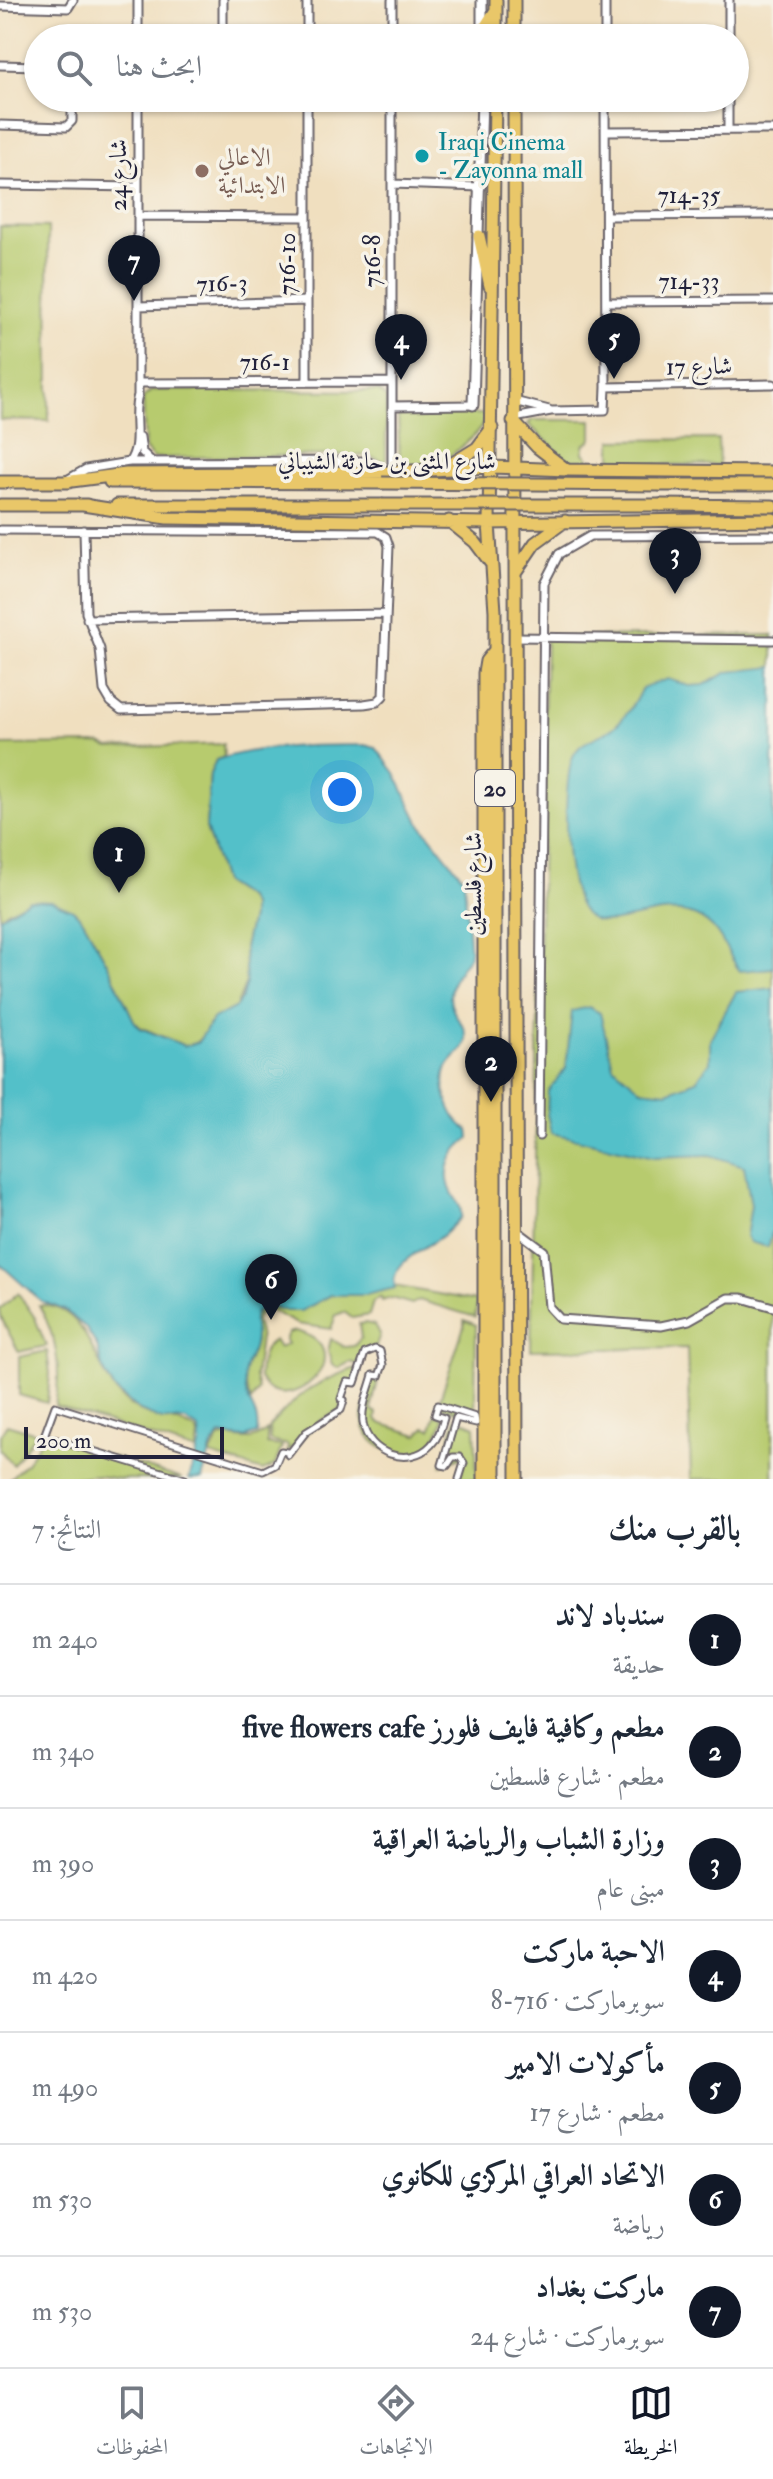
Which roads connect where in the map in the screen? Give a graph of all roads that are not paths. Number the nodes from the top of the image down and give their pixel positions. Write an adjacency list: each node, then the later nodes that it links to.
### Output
1 (73, 0): 11 (street)
2 (138, 0): 12 (street)
3 (223, 0): 13 (street)
4 (307, 0): 14 (street)
5 (392, 0): 15 (street)
6 (482, 0): 16 (street)
7 (514, 0): 18 (main road)
8 (605, 0): 19 (street)
9 (729, 0): 20 (street)
10 (496, 5): 17 (main road)
11 (0, 6)
12 (138, 24)
13 (223, 24)
14 (307, 24)
15 (392, 24)
16 (482, 24)
17 (487, 24)
18 (514, 24)
19 (605, 24)
20 (729, 24)
21 (0, 65): 22 (street)
22 (24, 66)
23 (72, 112): 32 (street)
24 (138, 112): 38 (street, شارع 24)
25 (307, 112): 43 (street, 716-10)
26 (392, 112): 36 (street, 716-8)
27 (482, 112): 39 (street)
28 (495, 112): 45 (main road, شارع فلسطين / 20)
29 (514, 112): 56 (main road, شارع فلسطين / 20)
30 (605, 112): 35 (street)
31 (728, 112): 33 (street)
32 (0, 125)
33 (728, 130): 34 (street); 35 (street)
34 (773, 130)
35 (605, 131): 42 (street)
36 (392, 184): 39 (street); 51 (street, 716-8)
37 (0, 185): 38 (street)
38 (138, 187): 41 (street, شارع 24)
39 (481, 187): 44 (street)
40 (773, 215): 42 (street, 714-35)
41 (138, 216): 43 (street); 49 (street, شارع 24)
42 (606, 216): 48 (street)
43 (307, 217): 46 (street, 716-10)
44 (479, 236): 45 (main road); 57 (street)
45 (494, 299): 61 (main road, شارع فلسطين / 20)
46 (307, 301): 49 (street, 716-3); 50 (street, 716-10)
47 (773, 301): 48 (street, 714-33)
48 (606, 302): 54 (street)
49 (138, 306): 52 (street, شارع 24)
50 (307, 382): 51 (street, 716-1); 52 (street, 716-1)
51 (392, 382): 58 (street, 716-8)
52 (138, 383): 55 (street, شارع 24)
53 (773, 384): 54 (street, شارع 17)
54 (606, 387): 59 (street)
55 (138, 395): 62 (street, شارع 24); 63 (street, شارع 24)
56 (513, 400): 59 (street); 60 (main road, شارع فلسطين / 20)
57 (473, 405): 58 (street)
58 (392, 406): 69 (street, 716-8)
59 (551, 411): 60 (street)
60 (513, 420): 65 (main road, شارع فلسطين / 20); 67 (main road)
61 (492, 428): 64 (main road, شارع فلسطين / 20); 66 (main road)
62 (151, 461): 63 (street); 69 (street)
63 (129, 462): 71 (street)
64 (491, 467): 65 (main road); 66 (main road); 80 (main road, شارع فلسطين / 20)
65 (514, 467): 67 (main road); 79 (main road, شارع فلسطين / 20)
66 (441, 469): 69 (main road)
67 (567, 470): 68 (main road)
68 (773, 472)
69 (387, 476): 71 (main road, شارع المثنى بن حارثة الشيباني); 72 (main road, شارع المثنى بن حارثة الشيباني, bridge)
70 (0, 482): 71 (main road, شارع المثنى بن حارثة الشيباني)
71 (64, 482)
72 (773, 485)
73 (0, 505): 74 (main road, شارع المثنى بن حارثة الشيباني)
74 (83, 505): 75 (main road, شارع المثنى بن حارثة الشيباني, bridge); 77 (main road)
75 (773, 506)
76 (773, 519): 78 (main road)
77 (449, 521): 80 (main road); 84 (main road)
78 (566, 521): 79 (main road); 85 (main road)
79 (514, 522): 80 (main road); 85 (main road, شارع فلسطين / 20)
80 (489, 523): 84 (main road, شارع فلسطين / 20)
81 (0, 530): 82 (street)
82 (84, 530): 88 (street); 89 (street)
83 (773, 535): 90 (street)
84 (493, 574): 86 (main road, شارع فلسطين / 20)
85 (515, 575): 87 (main road, شارع فلسطين / 20)
86 (495, 611): 87 (main road); 93 (main road, شارع فلسطين / 20)
87 (515, 612): 91 (main road, شارع فلسطين / 20)
88 (386, 614): 89 (street); 89 (street)
89 (87, 619)
90 (544, 636): 91 (street); 92 (street); 98 (street)
91 (515, 637): 97 (main road, شارع فلسطين / 20)
92 (773, 640)
93 (495, 649): 94 (main road); 95 (main road, شارع فلسطين / 20)
94 (484, 832): 95 (main road); 103 (main road)
95 (495, 851): 96 (main road, شارع فلسطين / 20)
96 (495, 1080): 97 (main road); 104 (main road, شارع فلسطين / 20)
97 (515, 1081): 99 (main road, شارع فلسطين / 20)
98 (539, 1136)
99 (516, 1230): 100 (street); 105 (main road, شارع فلسطين / 20)
100 (773, 1307)
101 (185, 1479): 102 (street)
102 (459, 1479)
103 (484, 1479)
104 (495, 1479)
105 (517, 1479)

